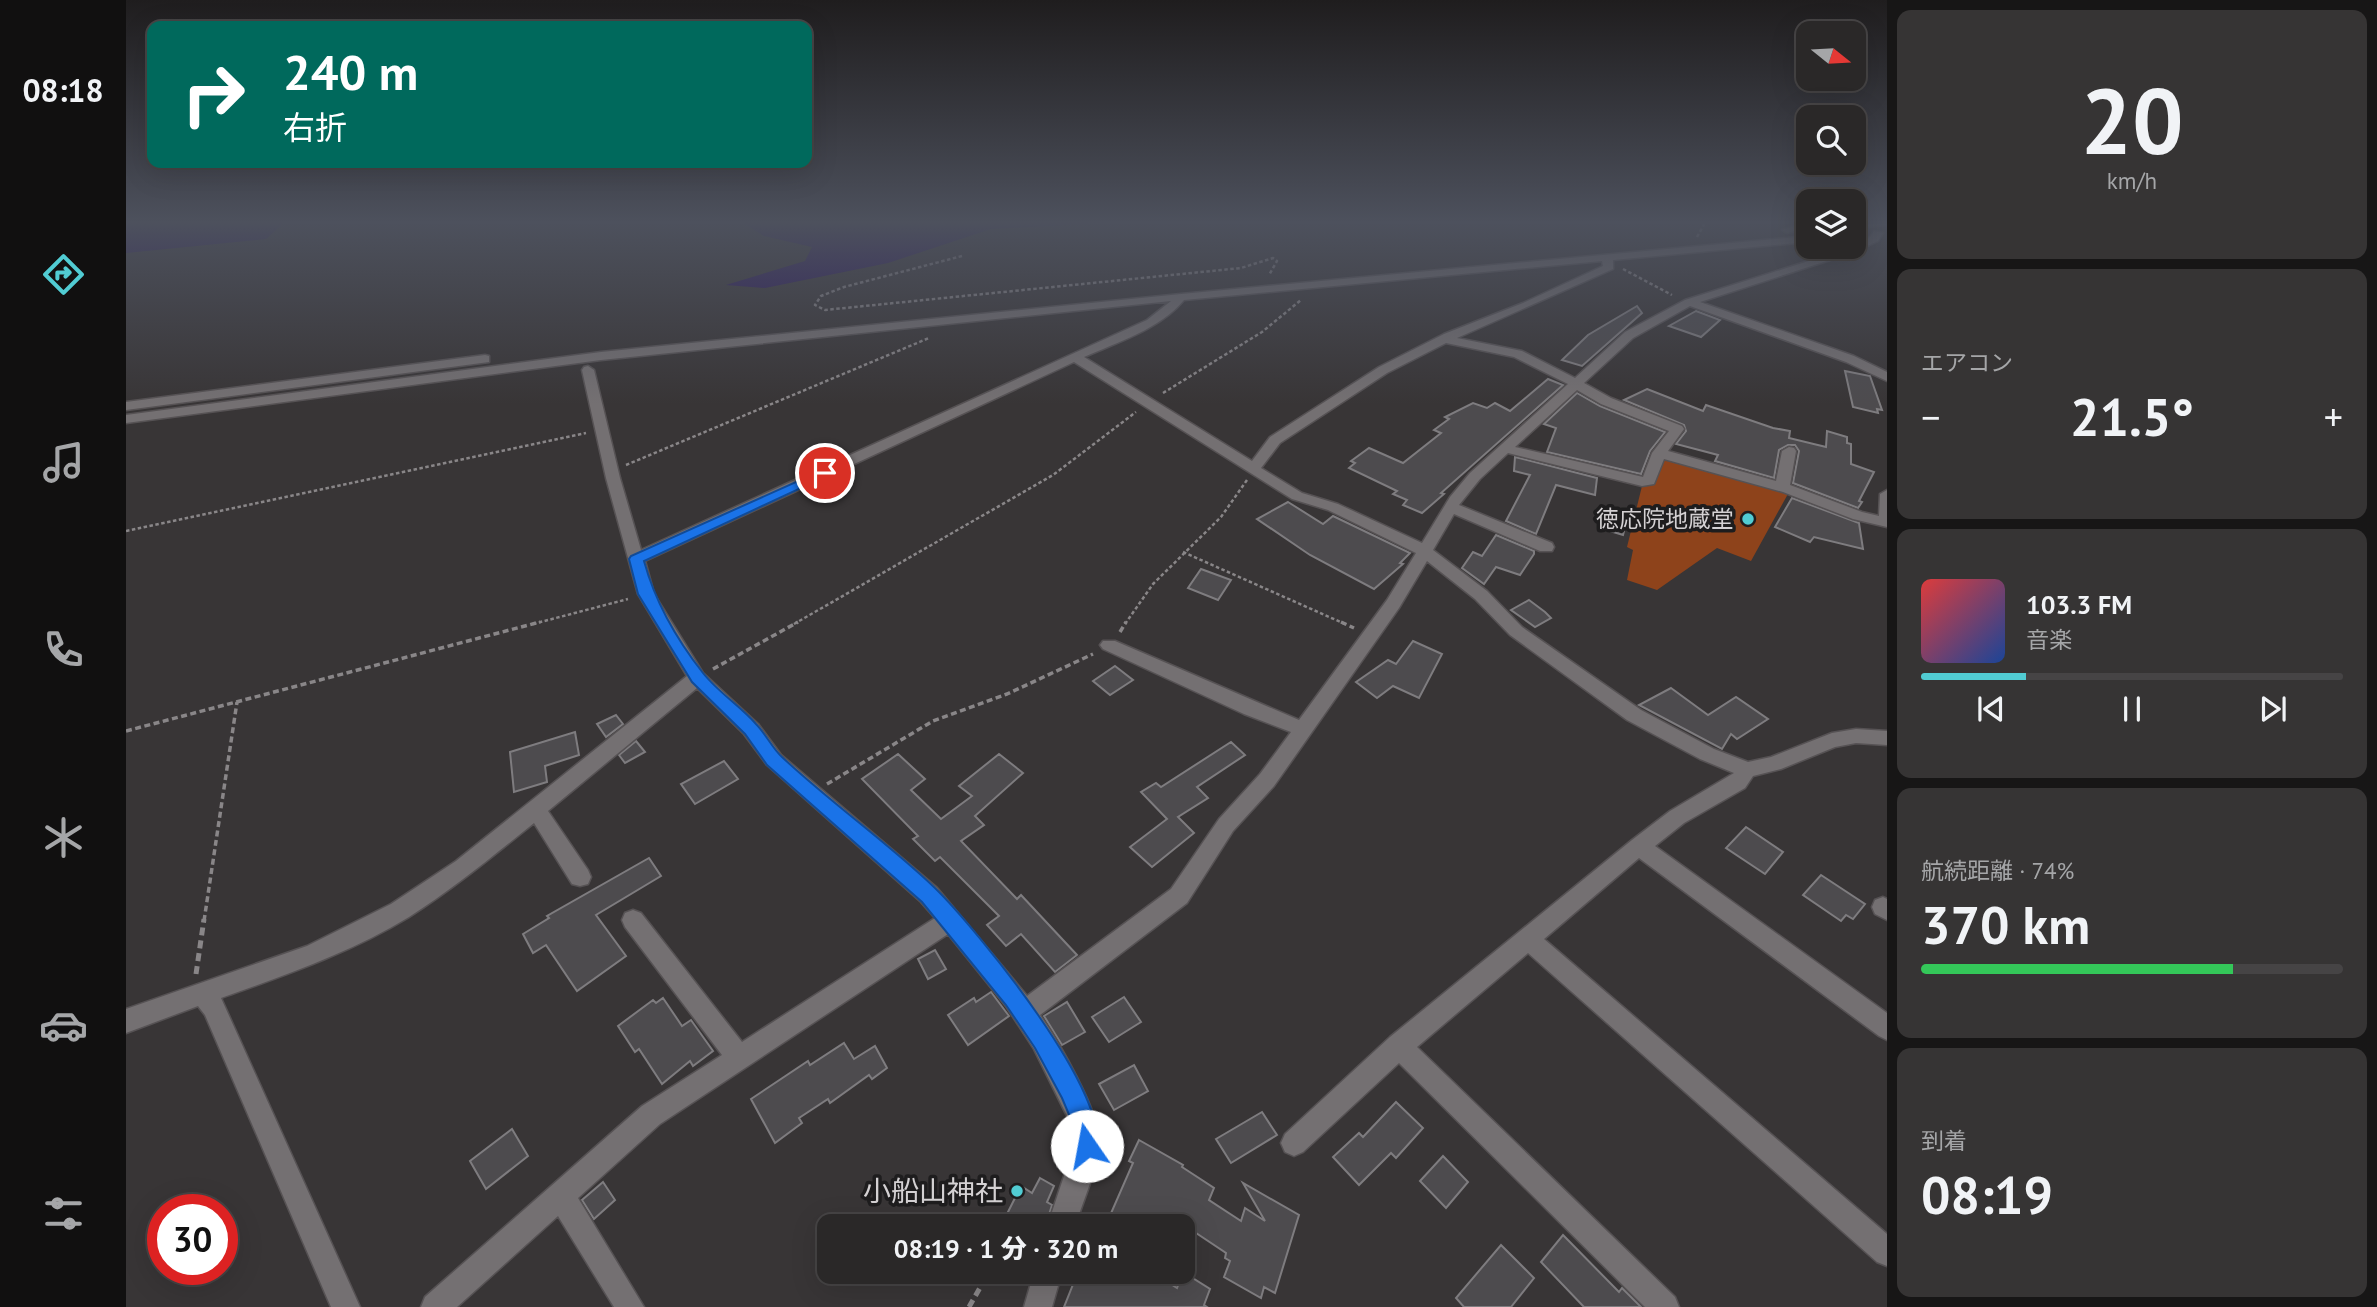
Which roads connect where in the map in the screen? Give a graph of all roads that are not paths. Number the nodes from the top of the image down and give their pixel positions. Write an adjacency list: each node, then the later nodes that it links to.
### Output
1 (1241, 282): 12 (street)
2 (1345, 282): 5 (street)
3 (1577, 282): 7 (street)
4 (1752, 282): 6 (street)
5 (1181, 297): 8 (street); 13 (street)
6 (1689, 302): 10 (street); 11 (street)
7 (1446, 339): 11 (street); 17 (street)
8 (1075, 357): 17 (street); 24 (street)
9 (588, 370): 24 (street)
10 (1887, 377)
11 (1575, 383): 14 (street); 16 (street)
12 (126, 405)
13 (126, 419)
14 (1503, 448): 16 (street); 20 (street)
15 (1789, 451): 18 (street)
16 (1659, 453): 18 (street)
17 (1253, 469): 23 (street)
18 (1782, 488): 21 (street)
19 (1887, 494): 21 (street)
20 (1451, 507): 22 (street); 23 (street)
21 (1887, 520)
22 (1546, 547)
23 (1425, 551): 27 (street); 29 (street)
24 (636, 559): 26 (street)
25 (1109, 645): 27 (street)
26 (697, 678): 30 (street); 34 (street)
27 (1303, 729): 37 (street)
28 (1887, 738): 29 (street)
29 (1747, 770): 31 (street)
30 (535, 808): 32 (street); 36 (street)
31 (1639, 846): 35 (street); 39 (street)
32 (580, 877)
33 (633, 920): 41 (street)
34 (949, 921): 37 (street); 41 (street)
35 (1527, 938): 40 (street); 45 (street)
36 (204, 995): 38 (street); 47 (street)
37 (1024, 1013): 44 (street)
38 (126, 1021)
39 (1887, 1028)
40 (1399, 1046): 42 (street); 51 (street)
41 (739, 1057): 43 (street)
42 (1294, 1143)
43 (561, 1195): 48 (street); 49 (street)
44 (1065, 1214)
45 (1887, 1252)
46 (1045, 1284): 50 (street)
47 (346, 1307)
48 (435, 1307)
49 (630, 1307)
50 (1038, 1307)
51 (1665, 1307)

